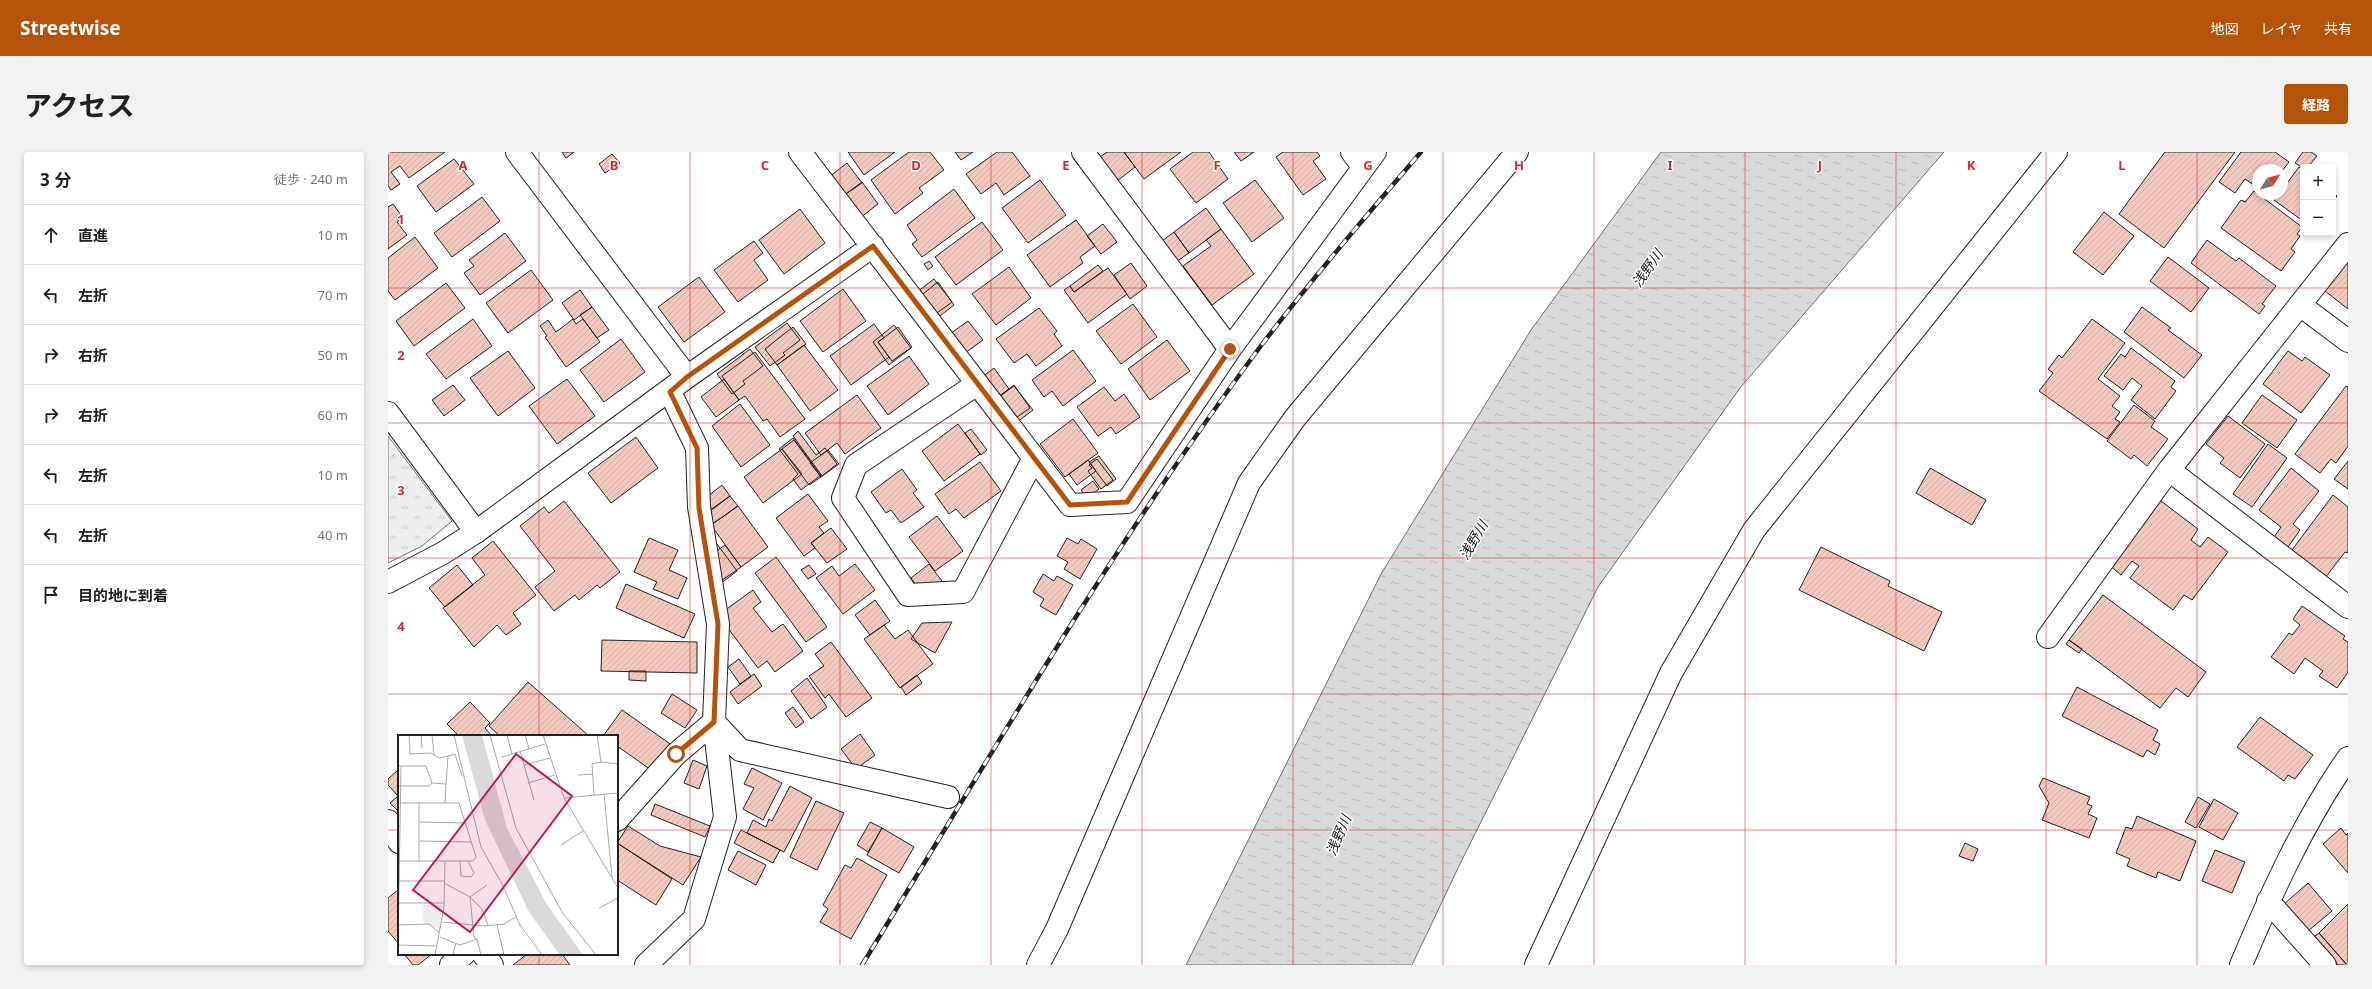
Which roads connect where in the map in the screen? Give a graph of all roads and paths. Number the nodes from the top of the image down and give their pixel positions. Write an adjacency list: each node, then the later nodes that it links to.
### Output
1 (518, 152): 12 (street)
2 (800, 152): 8 (street)
3 (1083, 152): 11 (street)
4 (1516, 152): 34 (street)
5 (2056, 152): 35 (street)
6 (1363, 157): 11 (street)
7 (2348, 244): 9 (street)
8 (873, 246): 12 (street); 13 (street)
9 (2300, 305): 10 (street); 17 (street)
10 (2348, 341)
11 (1230, 349): 16 (street)
12 (687, 377): 14 (street)
13 (977, 384): 16 (street); 16 (street)
14 (670, 392): 18 (street); 22 (street)
15 (388, 413): 18 (street)
16 (1034, 458)
17 (2169, 470): 20 (street); 21 (street)
18 (476, 532): 19 (street)
19 (388, 582)
20 (2348, 607)
21 (2048, 637)
22 (714, 722): 24 (street); 25 (street); 33 (street)
23 (2348, 758): 28 (street)
24 (948, 797)
25 (618, 819)
26 (388, 821): 27 (street)
27 (398, 840)
28 (2268, 901): 36 (street); 37 (street)
29 (463, 955): 31 (street)
30 (484, 955): 32 (street)
31 (452, 965)
32 (492, 965)
33 (646, 965)
34 (1038, 965)
35 (1536, 965)
36 (2241, 965)
37 (2325, 965)

